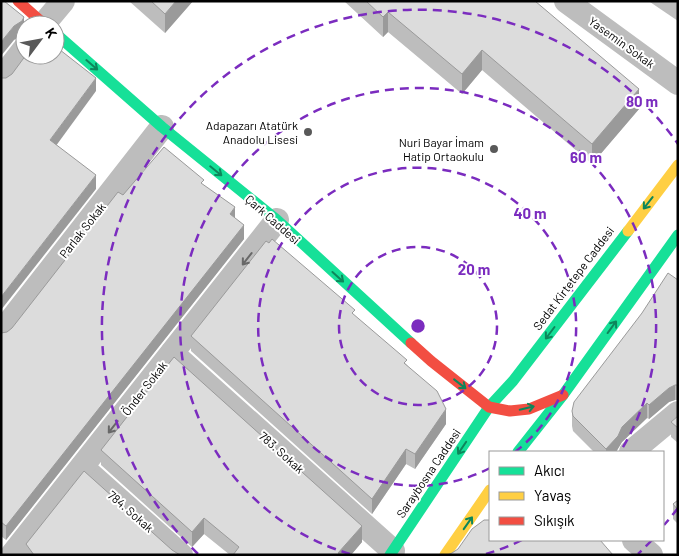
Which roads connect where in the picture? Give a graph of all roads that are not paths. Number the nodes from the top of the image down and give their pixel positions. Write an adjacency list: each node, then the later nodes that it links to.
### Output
1 (18, 1): 4 (main road, Çark Caddesi)
2 (63, 1): 5 (street)
3 (566, 1): 9 (street, Yasemin Sokak)
4 (34, 15)
5 (54, 15)
6 (65, 43): 10 (main road, Çark Caddesi, one-way to 10)
7 (15, 61): 8 (street)
8 (1, 79)
9 (678, 83)
10 (162, 127): 12 (main road, Çark Caddesi, one-way to 12); 14 (street, Parlak Sokak)
11 (678, 164): 17 (main road, Sedat Kirtetepe Caddesi, one-way to 17)
12 (277, 220): 15 (street, Önder Sokak, one-way to 15); 17 (main road, Çark Caddesi, one-way to 17)
13 (678, 235): 16 (main road, one-way to 13)
14 (1, 333)
15 (172, 353): 21 (street, Önder Sokak, one-way to 21); 26 (street, 783. Sokak)
16 (563, 395): 17 (main road, one-way to 16); 19 (main road)
17 (489, 407): 26 (main road, Saraybosna Caddesi, one-way to 26)
18 (678, 413): 20 (street)
19 (528, 449)
20 (632, 451)
21 (82, 467): 28 (street, Önder Sokak); 29 (street, 784. Sokak)
22 (489, 491): 30 (main road, one-way to 22)
23 (633, 541): 31 (street)
24 (635, 541): 32 (street)
25 (1, 548): 27 (street)
26 (392, 553)
27 (7, 555)
28 (12, 555)
29 (181, 555)
30 (445, 555)
31 (619, 555)
32 (651, 555)

